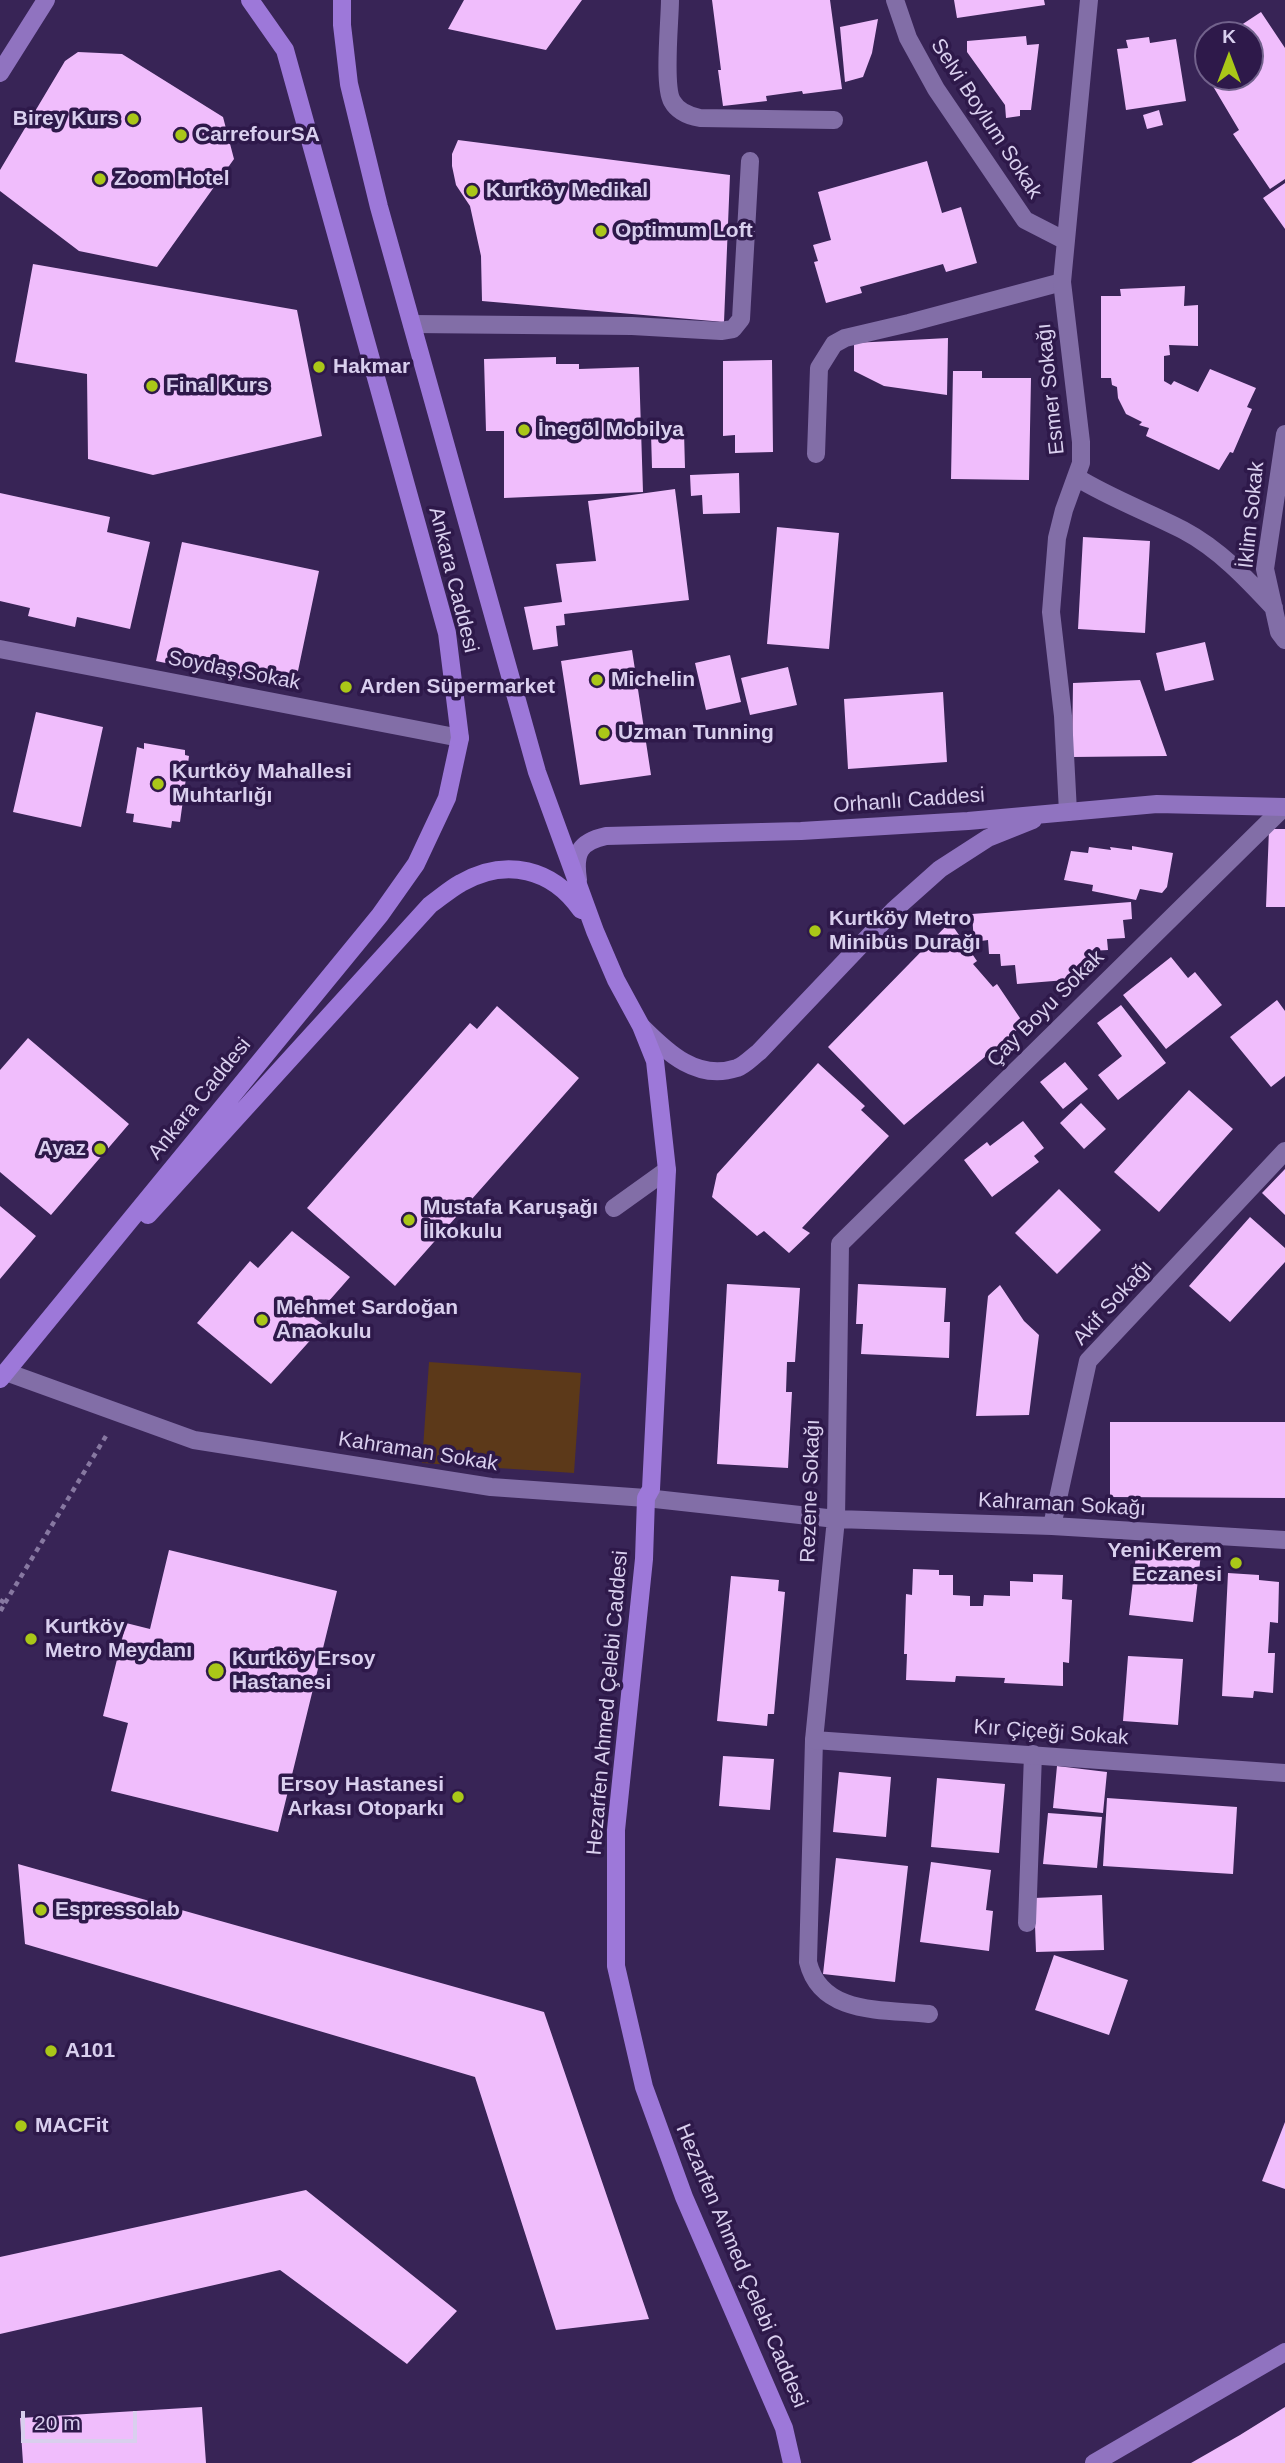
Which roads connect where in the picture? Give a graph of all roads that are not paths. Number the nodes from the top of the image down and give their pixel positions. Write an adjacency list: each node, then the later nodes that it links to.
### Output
1 (46, 0): 7 (street)
2 (250, 0): 19 (main road, Ankara Caddesi)
3 (342, 0): 12 (main road, Ankara Caddesi)
4 (670, 0): 8 (street)
5 (895, 0): 10 (street, Selvi Boylum Sokak)
6 (1089, 0): 10 (street, Esmer Sokağı)
7 (0, 73)
8 (834, 120)
9 (750, 161): 12 (street)
10 (1065, 240): 11 (street, Esmer Sokağı)
11 (1062, 282): 14 (street); 15 (street, Esmer Sokağı)
12 (412, 324): 22 (main road, Ankara Caddesi)
13 (1285, 434): 16 (street, İklim Sokak)
14 (816, 454)
15 (1076, 477): 16 (street); 21 (street, Esmer Sokağı)
16 (1274, 608): 17 (street, İklim Sokak)
17 (1285, 640)
18 (0, 649): 19 (street, Soydaş Sokak)
19 (460, 738): 29 (main road, Ankara Caddesi)
20 (1285, 807): 21 (street, Orhanlı Caddesi); 28 (street, Çay Boyu Sokak)
21 (1060, 812): 22 (street, Orhanlı Caddesi); 24 (street)
22 (579, 888): 23 (main road, Ankara Caddesi)
23 (595, 931): 24 (main road, Hezarfen Ahmed Çelebi Caddesi); 29 (main road)
24 (641, 1026): 26 (main road, Hezarfen Ahmed Çelebi Caddesi)
25 (1285, 1151): 32 (street, Akif Sokağı)
26 (667, 1170): 27 (street); 30 (main road, Hezarfen Ahmed Çelebi Caddesi)
27 (614, 1208)
28 (840, 1244): 31 (street, Rezene Sokağı)
29 (3, 1375): 30 (street, Kahraman Sokak)
30 (646, 1498): 31 (street, Kahraman Sokak); 40 (main road, Hezarfen Ahmed Çelebi Caddesi)
31 (836, 1519): 32 (street, Kahraman Sokağı); 34 (street, Rezene Sokağı)
32 (1052, 1526): 33 (street, Kahraman Sokağı)
33 (1285, 1540)
34 (814, 1740): 35 (street, Kır Çiçeği Sokak); 38 (street, Rezene Sokağı)
35 (1033, 1754): 36 (street, Kır Çiçeği Sokak); 37 (street)
36 (1285, 1773)
37 (1027, 1923)
38 (929, 2014)
39 (1285, 2352): 43 (street)
40 (784, 2428): 41 (main road, Hezarfen Ahmed Çelebi Caddesi); 42 (main road)
41 (792, 2463)
42 (799, 2463)
43 (1094, 2463)

